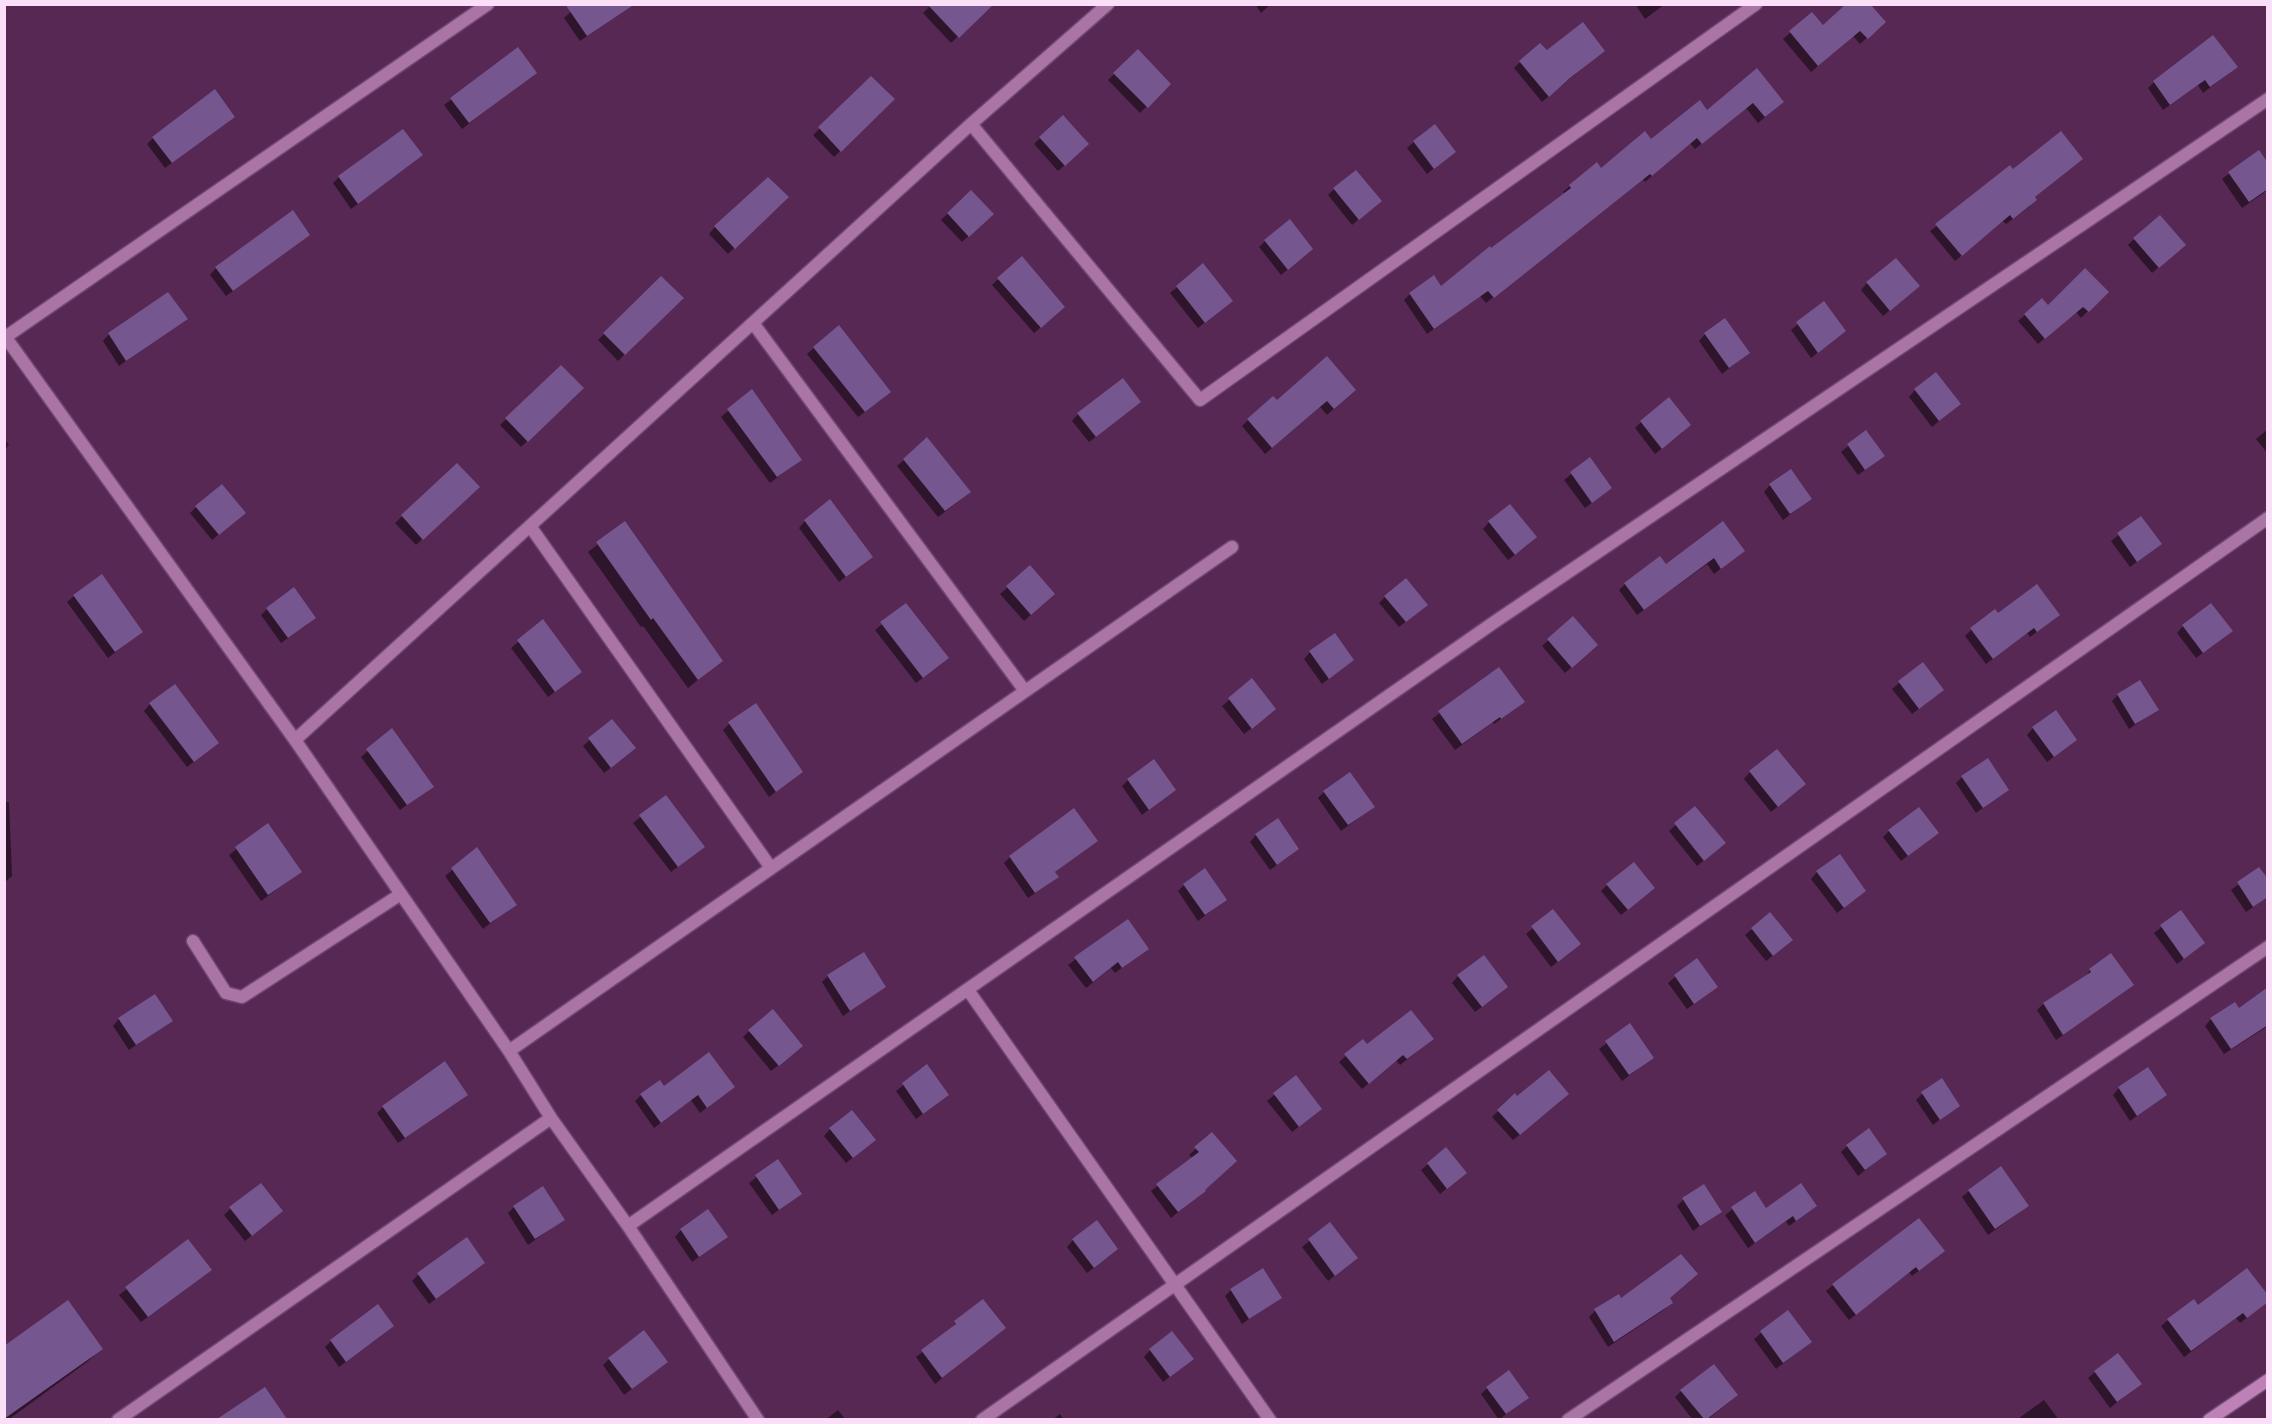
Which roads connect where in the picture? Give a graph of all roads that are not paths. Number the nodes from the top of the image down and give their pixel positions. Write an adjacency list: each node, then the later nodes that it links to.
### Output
1 (488, 4): 7 (street)
2 (1108, 4): 5 (street)
3 (1756, 4): 5 (street)
4 (2268, 99): 17 (street)
5 (971, 124): 6 (street)
6 (753, 323): 9 (street); 11 (street)
7 (5, 337): 12 (street)
8 (2268, 518): 21 (street)
9 (530, 526): 12 (street); 13 (street)
10 (1232, 547): 11 (street)
11 (1025, 691): 13 (street)
12 (295, 740): 14 (street)
13 (771, 868): 18 (street)
14 (400, 894): 15 (street); 18 (street)
15 (193, 941)
16 (2268, 947): 27 (street)
17 (968, 990): 20 (street); 21 (street)
18 (509, 1051): 19 (street)
19 (551, 1118): 20 (street); 23 (street)
20 (628, 1226): 24 (street)
21 (1176, 1283): 25 (street); 26 (street)
22 (2268, 1380): 28 (street)
23 (118, 1419)
24 (758, 1419)
25 (982, 1419)
26 (1270, 1419)
27 (1568, 1419)
28 (2210, 1419)

